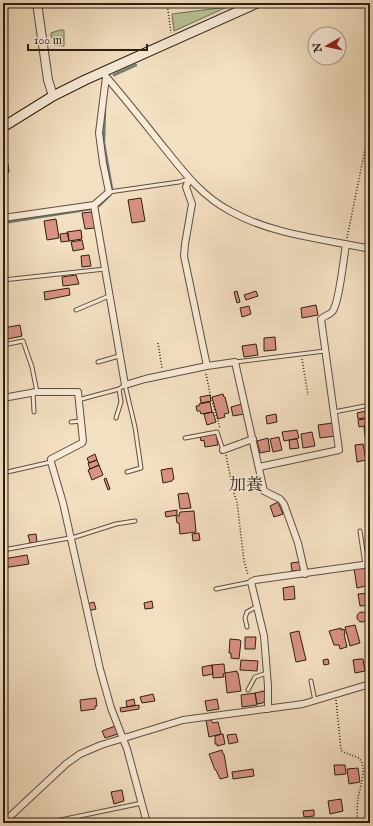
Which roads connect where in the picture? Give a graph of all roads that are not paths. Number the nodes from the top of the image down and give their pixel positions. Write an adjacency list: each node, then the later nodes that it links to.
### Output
1 (37, 3): 4 (street)
2 (257, 3): 3 (main road)
3 (104, 74): 4 (main road); 6 (street); 7 (street)
4 (52, 96): 5 (main road)
5 (3, 127)
6 (189, 179): 7 (lane); 10 (street); 21 (street)
7 (109, 192): 8 (street)
8 (94, 205): 9 (street); 12 (street)
9 (3, 218)
10 (346, 244): 11 (street); 17 (street)
11 (370, 249)
12 (104, 269): 13 (lane); 14 (street)
13 (3, 280)
14 (109, 296): 15 (lane); 18 (street)
15 (76, 310)
16 (3, 345): 24 (lane)
17 (325, 351): 20 (lane); 29 (street)
18 (120, 356): 19 (lane); 22 (street)
19 (98, 362)
20 (235, 362): 21 (street); 34 (street)
21 (207, 366): 22 (street)
22 (125, 385): 23 (lane); 38 (lane)
23 (119, 389): 26 (lane); 30 (lane)
24 (35, 392): 25 (street); 26 (street); 28 (lane)
25 (3, 398)
26 (78, 400): 31 (street)
27 (370, 405): 29 (lane)
28 (34, 412)
29 (334, 412): 37 (street)
30 (116, 418)
31 (81, 420): 32 (lane); 36 (street)
32 (70, 422)
33 (186, 438): 35 (lane)
34 (253, 440): 35 (street); 37 (street)
35 (223, 450)
36 (51, 462): 39 (lane); 44 (street)
37 (259, 467): 40 (street)
38 (128, 472)
39 (3, 473)
40 (262, 479): 41 (lane); 47 (street)
41 (241, 484)
42 (135, 521): 44 (lane)
43 (360, 532): 46 (lane)
44 (70, 538): 45 (lane); 58 (street)
45 (3, 550)
46 (367, 564): 47 (street)
47 (305, 574): 48 (street)
48 (252, 582): 49 (lane); 50 (street)
49 (216, 589)
50 (257, 607): 51 (lane); 52 (street)
51 (247, 627)
52 (267, 673): 55 (lane); 57 (street)
53 (311, 681): 56 (lane)
54 (370, 684): 56 (street)
55 (248, 690)
56 (315, 700): 57 (street)
57 (268, 709): 58 (street)
58 (123, 738): 59 (street); 61 (street)
59 (142, 804): 60 (lane); 62 (street)
60 (51, 822)
61 (3, 823)
62 (147, 823)

